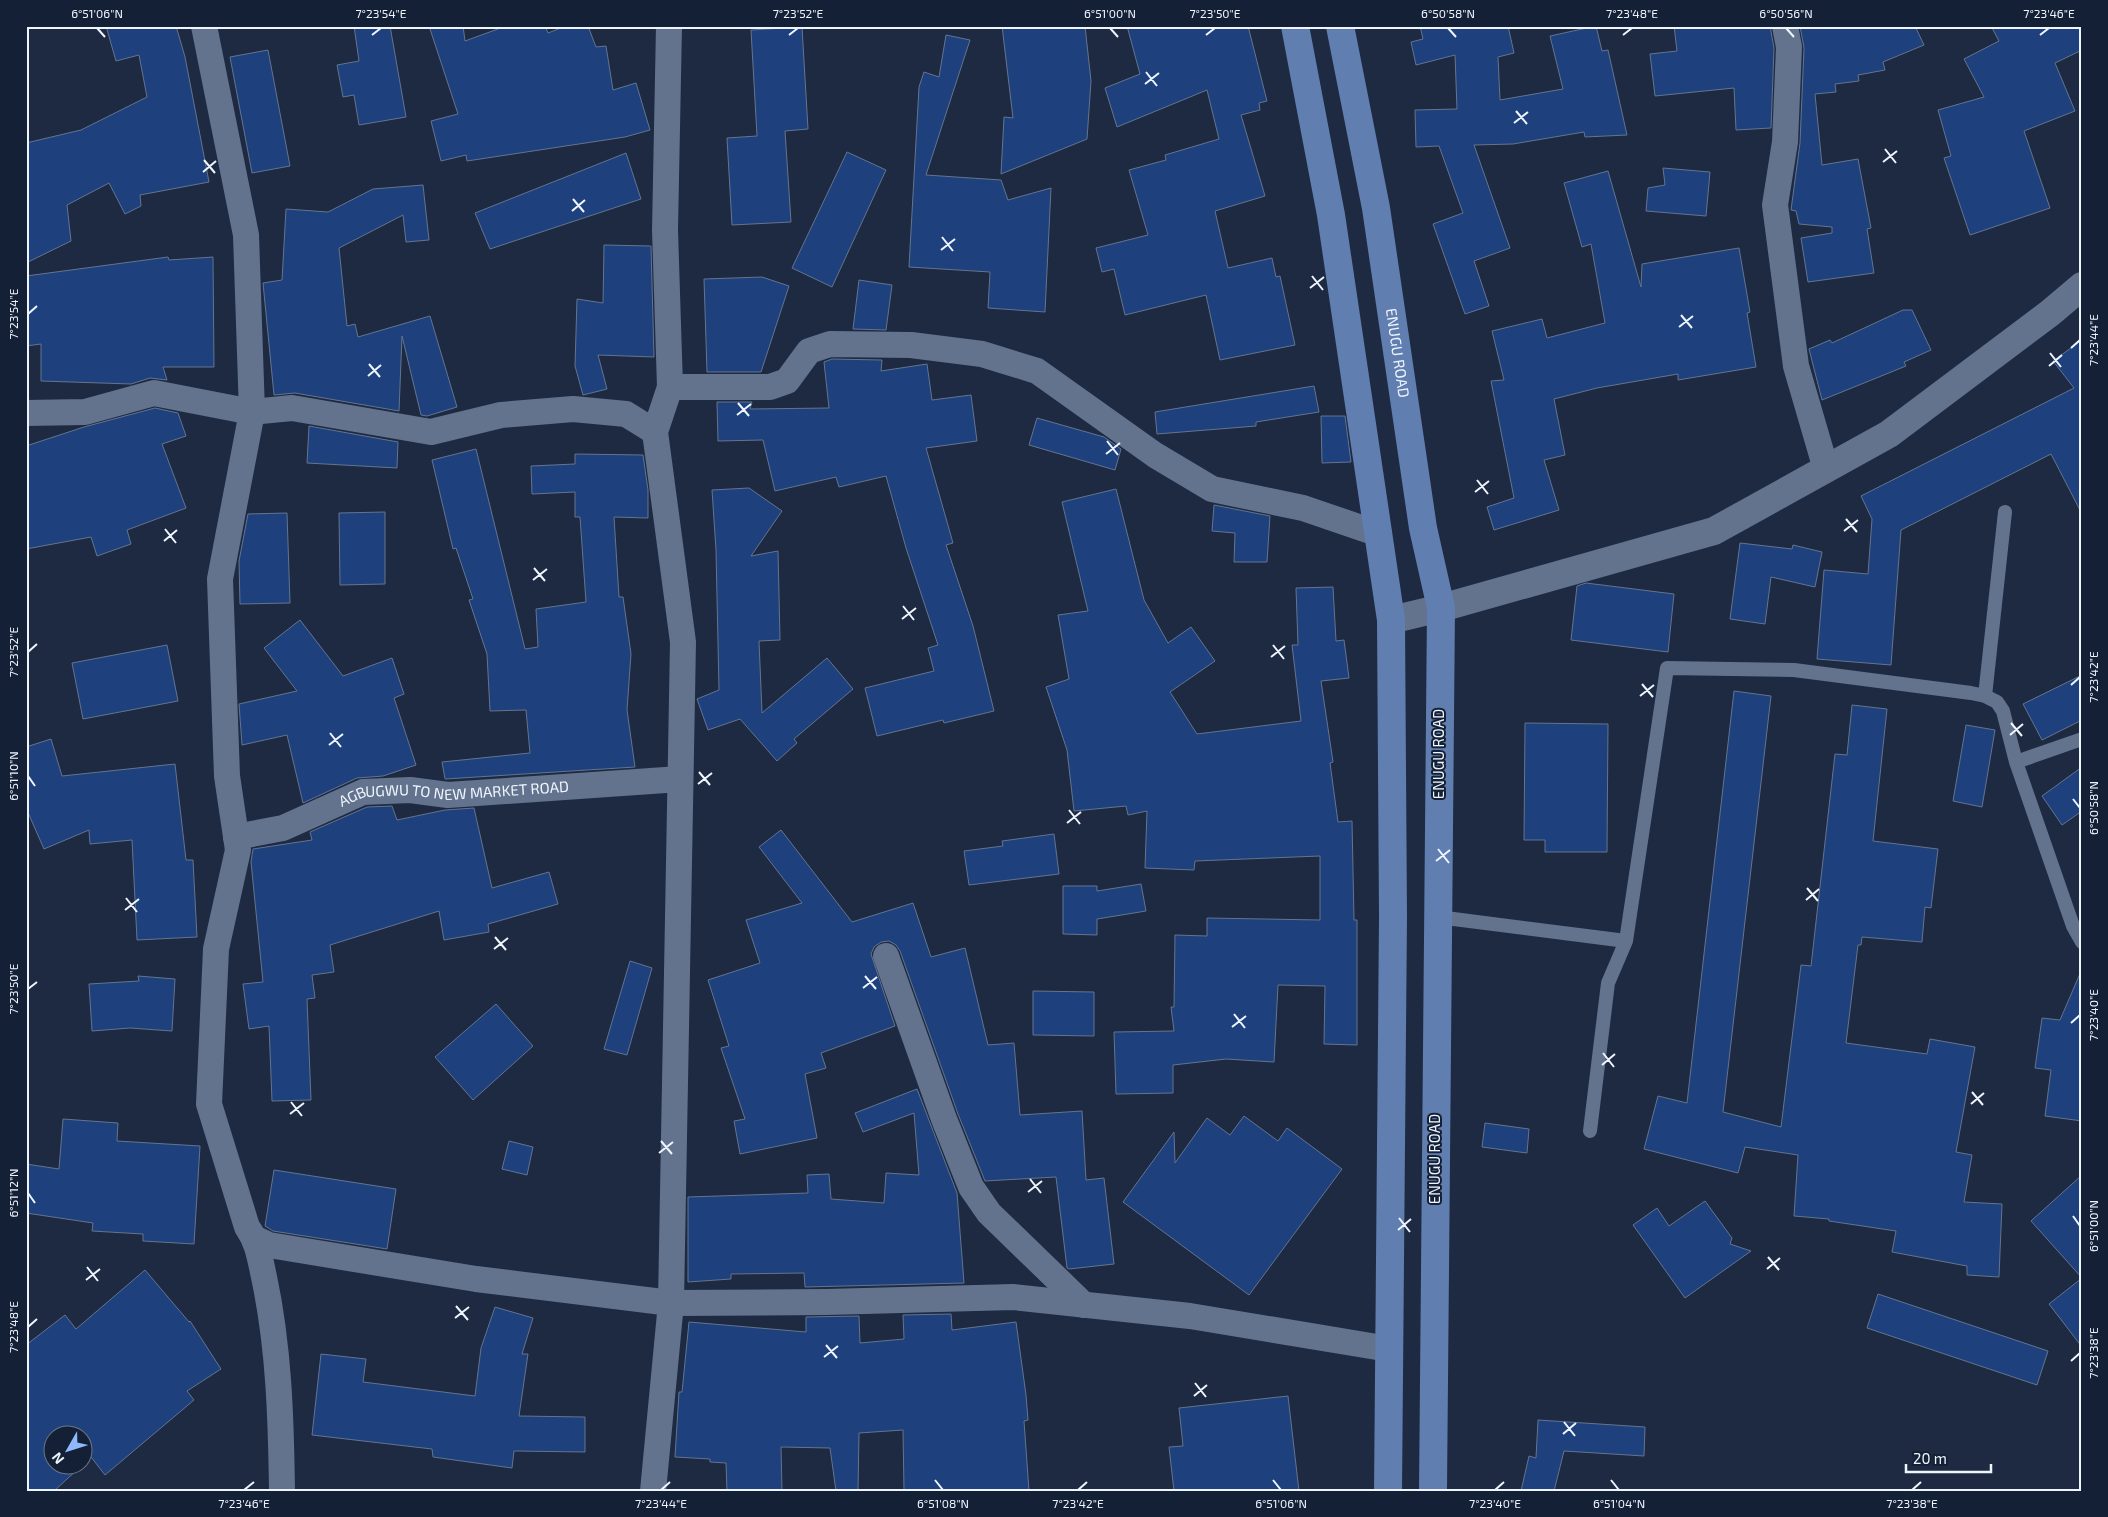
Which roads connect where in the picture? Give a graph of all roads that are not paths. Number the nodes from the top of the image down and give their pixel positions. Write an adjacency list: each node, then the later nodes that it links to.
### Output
1 (204, 26): 8 (street)
2 (668, 26): 7 (street)
3 (1295, 26): 13 (main road)
4 (1340, 26): 14 (main road, ENUGU ROAD)
5 (1785, 26): 11 (street)
6 (2082, 286): 11 (street)
7 (670, 386): 10 (street); 13 (street)
8 (252, 412): 9 (street); 10 (street); 20 (street)
9 (26, 414)
10 (655, 432): 19 (street)
11 (1826, 469): 14 (street)
12 (2004, 512): 16 (lane)
13 (1379, 534): 15 (main road)
14 (1440, 608): 15 (street); 21 (main road, ENUGU ROAD)
15 (1391, 620): 29 (main road)
16 (1984, 696): 18 (lane); 22 (lane)
17 (2082, 739): 18 (lane)
18 (2016, 762): 23 (lane)
19 (680, 779): 20 (street, AGBUGWU TO NEW MARKET ROAD); 27 (street)
20 (236, 837): 26 (street)
21 (1438, 917): 22 (lane); 33 (main road, ENUGU ROAD)
22 (1626, 941): 25 (lane)
23 (2082, 942)
24 (886, 956): 28 (street)
25 (1590, 1131)
26 (256, 1239): 27 (street); 30 (street)
27 (671, 1303): 28 (street); 31 (street)
28 (1084, 1304): 29 (street)
29 (1389, 1349): 32 (main road)
30 (282, 1491)
31 (653, 1491)
32 (1388, 1491)
33 (1433, 1491)

